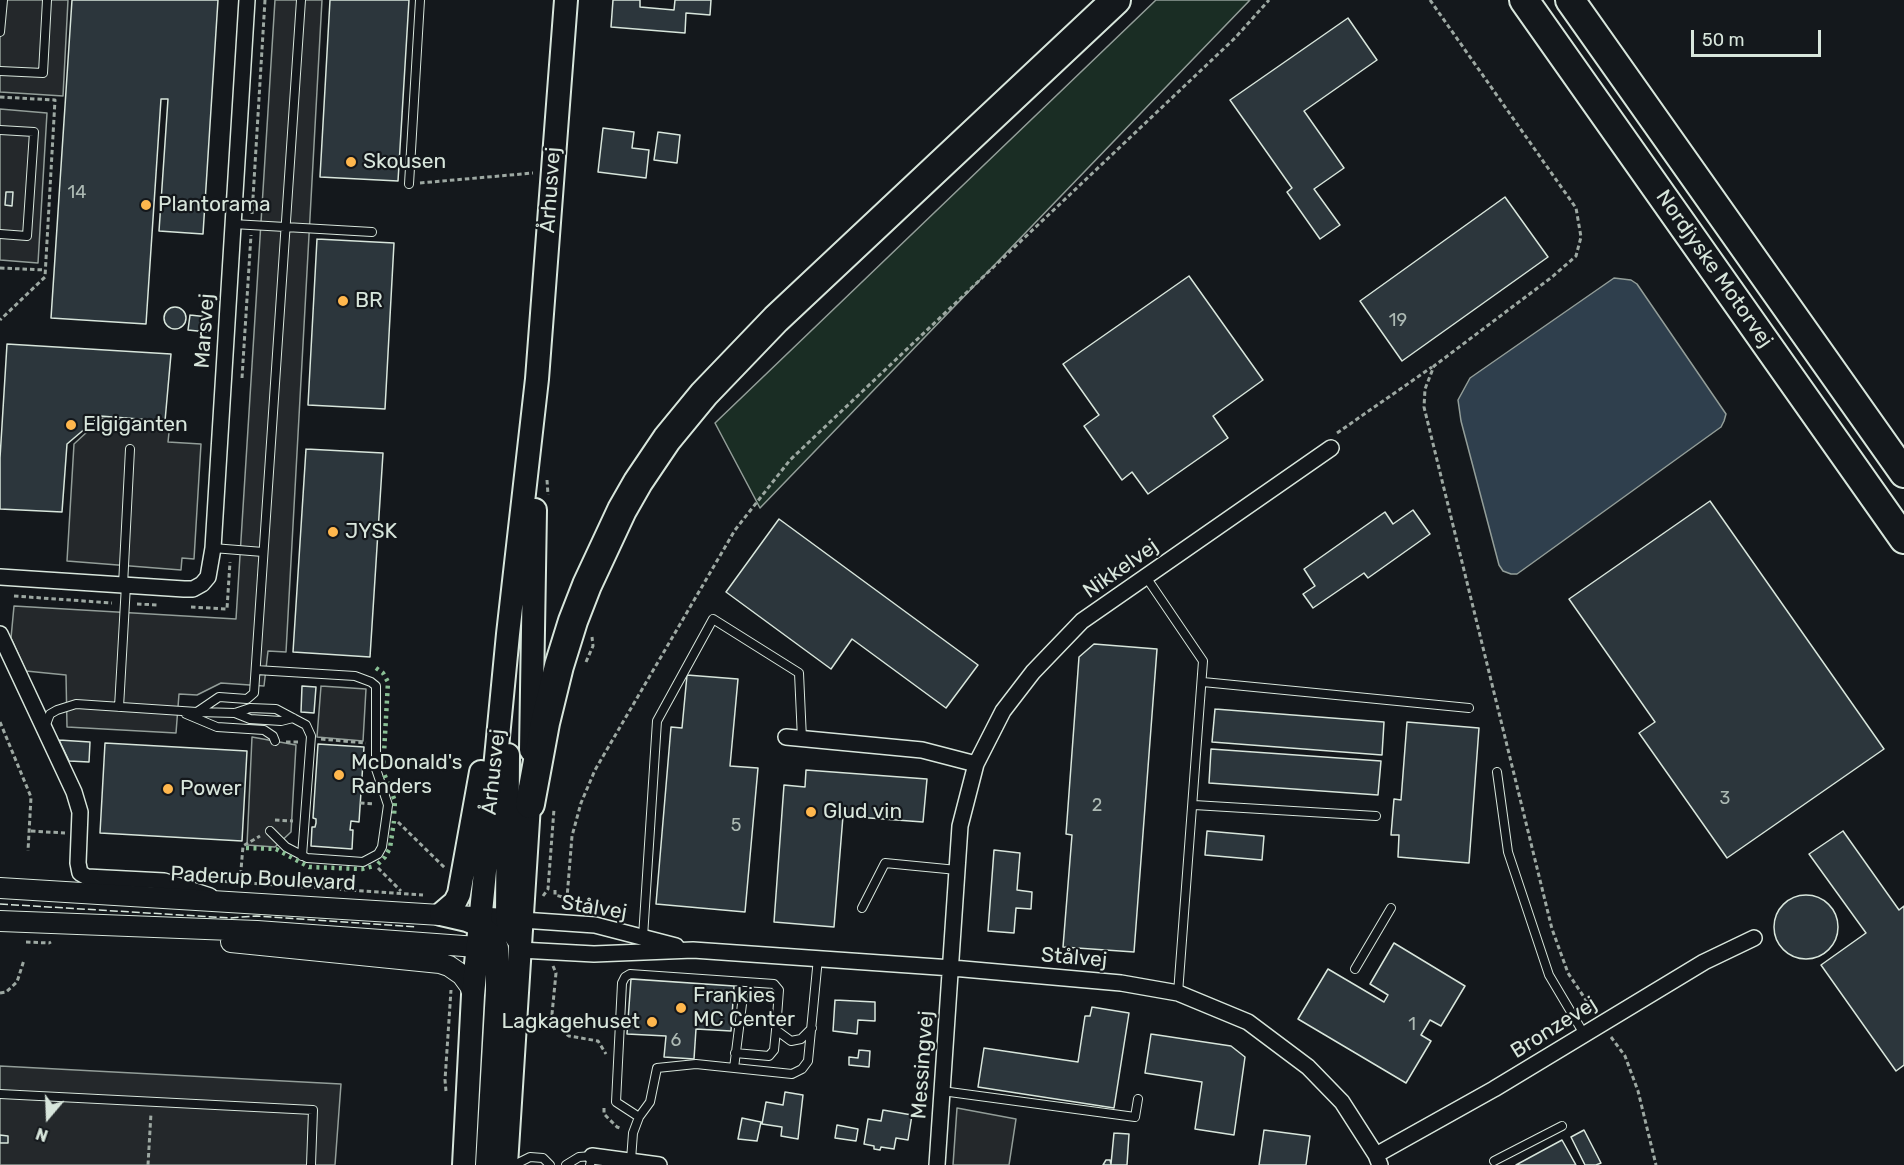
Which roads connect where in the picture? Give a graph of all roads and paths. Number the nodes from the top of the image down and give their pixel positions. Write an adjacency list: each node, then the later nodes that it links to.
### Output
1 (3, 0): 12 (lane)
2 (47, 0): 13 (lane)
3 (247, 0): 17 (street, Marsvej)
4 (301, 0): 18 (lane)
5 (420, 0): 16 (lane)
6 (566, 0): 15 (main road, Århusvej)
7 (1116, 0): 52 (highway)
8 (1269, 0): 66 (path)
9 (1430, 0): 23 (path)
10 (1524, 0): 28 (highway, Nordjyske Motorvej)
11 (1570, 0): 27 (highway, Nordjyske Motorvej)
12 (0, 33)
13 (0, 70)
14 (0, 130): 20 (lane)
15 (553, 172): 16 (path); 24 (main road, Århusvej)
16 (409, 184)
17 (233, 224): 18 (lane); 29 (street, Marsvej)
18 (284, 227): 19 (lane); 30 (lane)
19 (372, 232)
20 (0, 234)
21 (0, 268): 22 (path)
22 (45, 270)
23 (1434, 366): 25 (path); 88 (path)
24 (537, 379): 35 (main road, Århusvej); 52 (main road, Århusvej)
25 (1331, 448): 31 (street, Nikkelvej)
26 (130, 449): 33 (lane)
27 (1904, 473)
28 (1904, 539)
29 (213, 548): 30 (lane); 33 (street, Marsvej)
30 (263, 552): 36 (lane)
31 (1146, 577): 37 (lane); 49 (street, Nikkelvej)
32 (2, 582): 33 (street, Marsvej)
33 (125, 585): 38 (lane)
34 (0, 634): 43 (street)
35 (508, 634): 71 (main road); 74 (main road, Århusvej); 75 (main road)
36 (256, 670): 41 (lane); 48 (lane)
37 (1203, 682): 39 (lane); 53 (lane)
38 (120, 707): 40 (lane); 43 (lane)
39 (1469, 708)
40 (180, 711): 41 (lane); 47 (lane)
41 (197, 712): 46 (lane)
42 (0, 722): 56 (path)
43 (45, 728): 68 (street)
44 (786, 737): 45 (street)
45 (802, 739): 49 (street); 76 (lane)
46 (311, 740): 47 (path); 48 (path); 60 (lane)
47 (275, 741)
48 (376, 743): 54 (lane)
49 (975, 764): 62 (street, Nikkelvej)
50 (1497, 772): 91 (lane)
51 (360, 803): 54 (path)
52 (530, 804): 75 (main road, Århusvej)
53 (1194, 805): 55 (lane); 85 (lane)
54 (387, 813): 61 (lane); 63 (path)
55 (1376, 816)
56 (31, 831): 58 (path); 59 (path)
57 (270, 831): 60 (lane); 64 (path)
58 (71, 833)
59 (28, 851)
60 (302, 856): 61 (lane)
61 (369, 858): 67 (path)
62 (957, 870): 69 (lane); 81 (street, Nikkelvej)
63 (451, 873)
64 (240, 882)
65 (0, 888): 68 (street, Paderup Boulevard)
66 (555, 890)
67 (402, 892)
68 (224, 901): 71 (street, Paderup Boulevard)
69 (862, 908)
70 (1391, 908): 82 (lane)
71 (441, 914): 74 (main road)
72 (0, 921): 73 (street)
73 (70, 925): 74 (street); 86 (street)
74 (483, 934): 75 (street); 75 (street); 86 (main road, Århusvej); 110 (main road)
75 (521, 937): 76 (street, Stålvej); 78 (street, Stålvej); 111 (main road, Århusvej)
76 (643, 937): 78 (street, Stålvej)
77 (1754, 938): 88 (street, Bronzevej)
78 (693, 950): 79 (street, Stålvej)
79 (818, 958): 81 (street, Stålvej); 89 (lane)
80 (24, 960): 84 (path)
81 (951, 968): 85 (street, Stålvej); 95 (street, Messingvej)
82 (1355, 969)
83 (556, 973): 93 (path)
84 (0, 993)
85 (1178, 993): 105 (street, Stålvej)
86 (473, 995): 109 (main road, Århusvej)
87 (743, 996): 92 (lane)
88 (1601, 1023): 91 (street, Bronzevej); 117 (path)
89 (812, 1028): 90 (lane); 94 (lane)
90 (776, 1030): 92 (lane); 100 (lane)
91 (1584, 1034): 105 (street, Bronzevej)
92 (735, 1053): 94 (lane)
93 (608, 1057)
94 (734, 1068): 100 (lane)
95 (942, 1091): 97 (lane); 116 (street, Messingvej)
96 (0, 1094): 98 (lane)
97 (1138, 1099)
98 (152, 1102): 107 (path); 108 (lane)
99 (605, 1103): 102 (path)
100 (639, 1117): 102 (lane)
101 (1562, 1126): 106 (lane)
102 (633, 1133): 104 (lane)
103 (591, 1160): 104 (street); 114 (lane)
104 (631, 1160): 115 (street)
105 (1378, 1160)
106 (1494, 1161)
107 (148, 1165)
108 (311, 1165)
109 (464, 1165)
110 (487, 1165)
111 (506, 1165)
112 (514, 1165): 113 (lane)
113 (550, 1165)
114 (566, 1165)
115 (657, 1165)
116 (937, 1165)
117 (1656, 1165)

